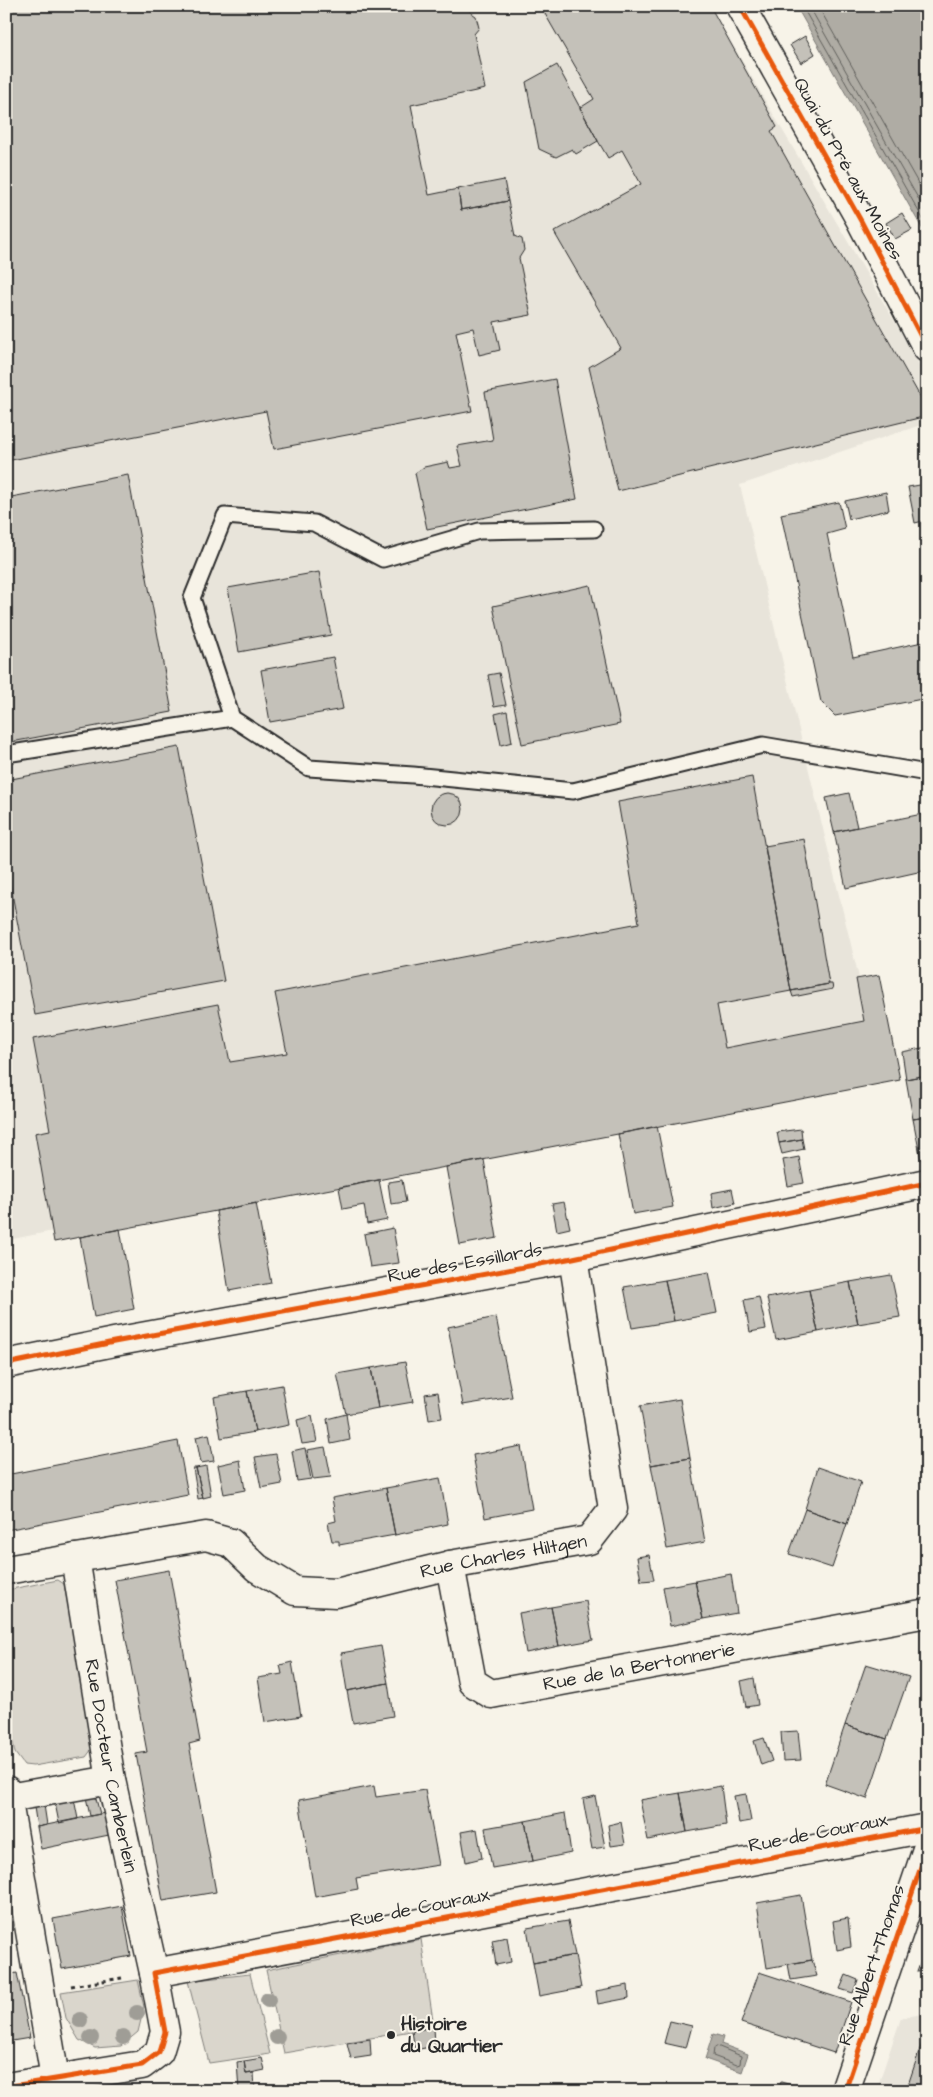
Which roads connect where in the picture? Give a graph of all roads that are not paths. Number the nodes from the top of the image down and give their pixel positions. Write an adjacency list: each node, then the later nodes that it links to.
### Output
1 (740, 6): 2 (street, Quai du Pré aux Moines)
2 (927, 348)
3 (594, 529): 4 (lane)
4 (232, 718): 5 (lane); 6 (lane)
5 (6, 754)
6 (927, 774)
7 (927, 1182): 8 (street, Rue des Essillards)
8 (573, 1258): 9 (street, Rue des Essillards); 11 (street, Rue Charles Hiltgen)
9 (6, 1364)
10 (75, 1558): 11 (street, Rue Charles Hiltgen); 12 (street); 14 (street, Rue Docteur Camberlein)
11 (450, 1565): 13 (street, Rue de la Bertonnerie)
12 (6, 1570)
13 (927, 1613)
14 (111, 1780): 15 (street); 18 (street, Rue Docteur Camberlein)
15 (7, 1794): 19 (street)
16 (927, 1828): 18 (street, Rue de Couraux)
17 (927, 1849): 21 (street, Rue Albert Thomas)
18 (154, 1973): 19 (street)
19 (55, 2078): 20 (street)
20 (6, 2087)
21 (845, 2091)

